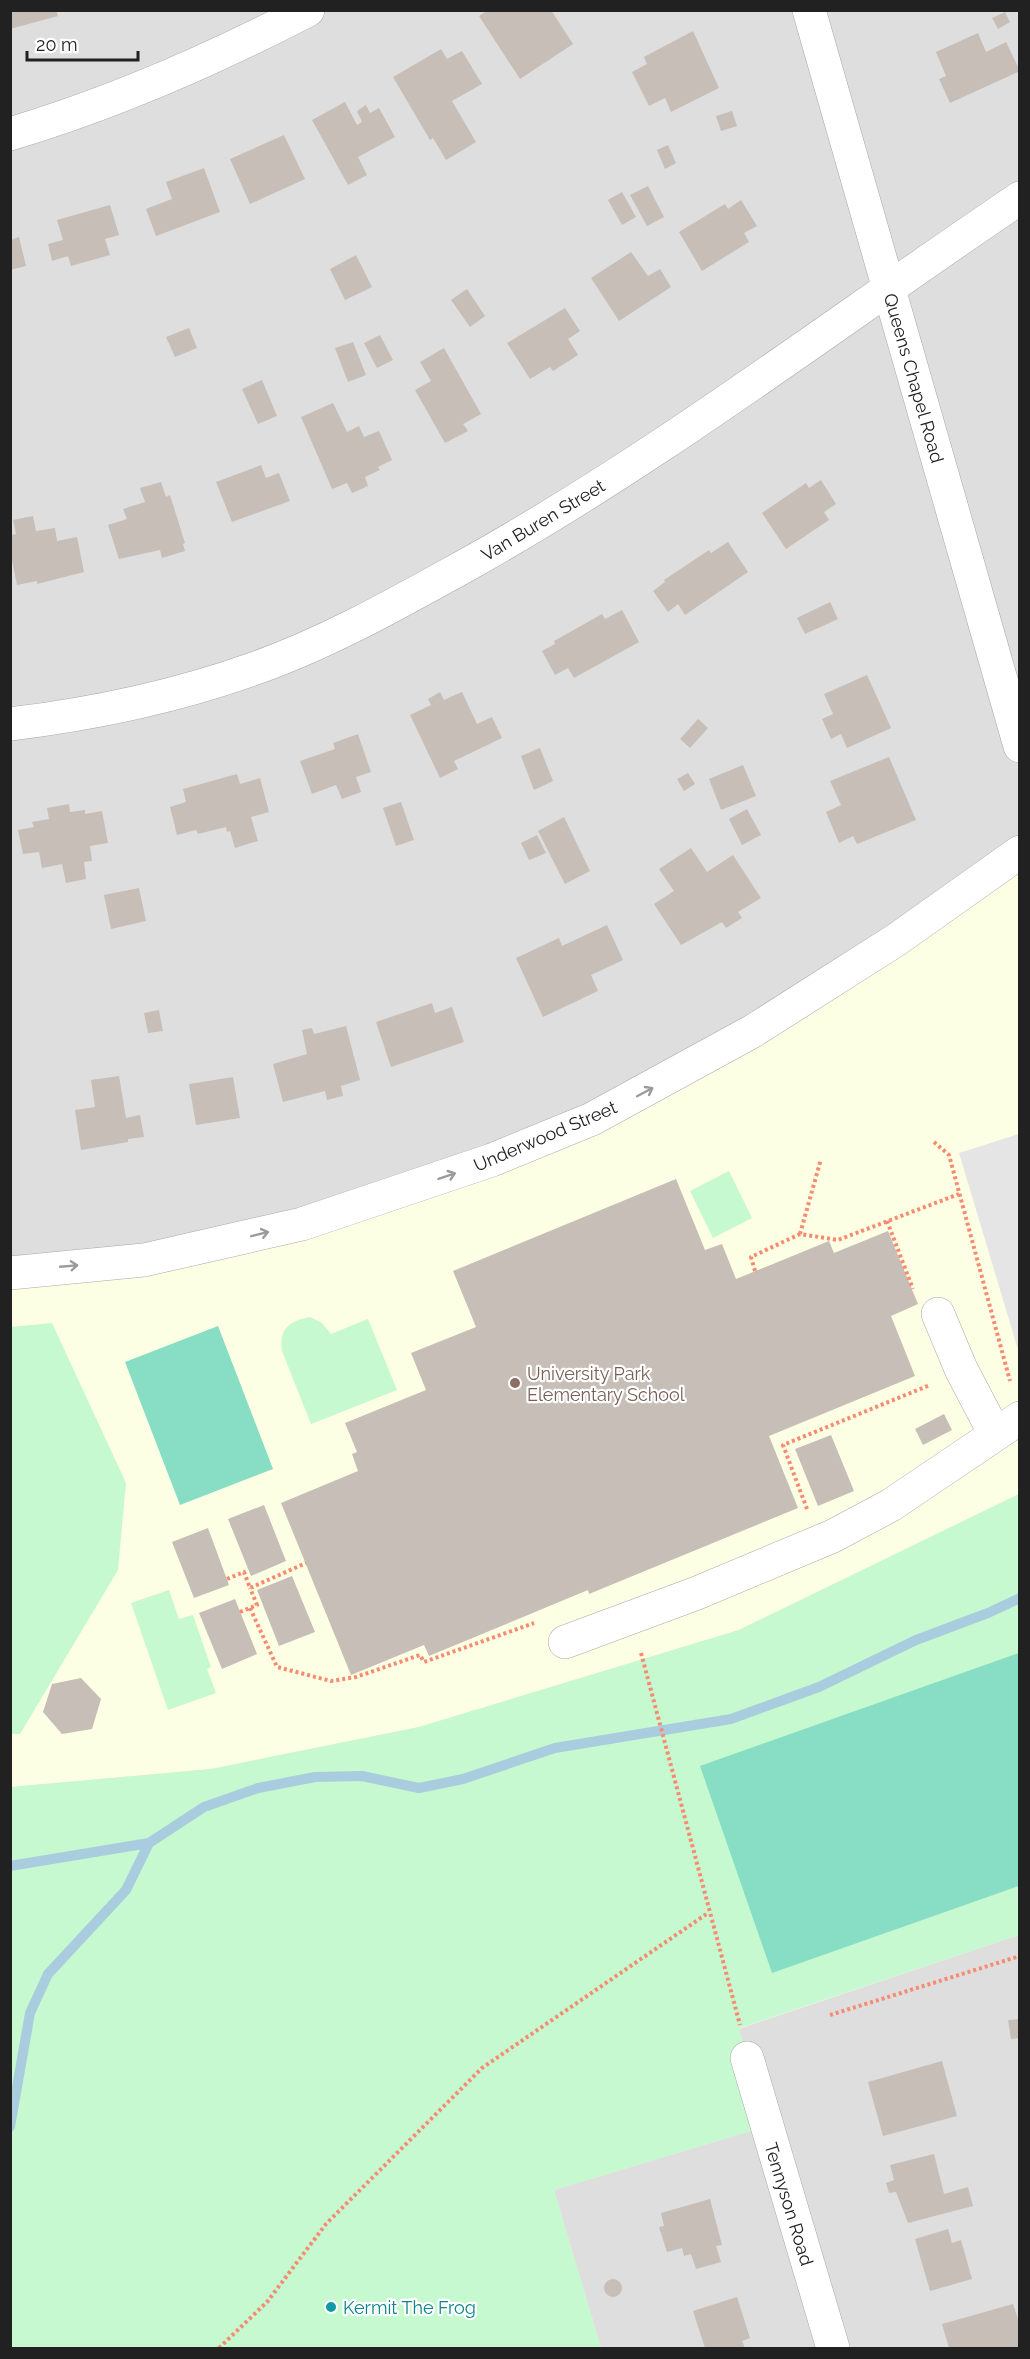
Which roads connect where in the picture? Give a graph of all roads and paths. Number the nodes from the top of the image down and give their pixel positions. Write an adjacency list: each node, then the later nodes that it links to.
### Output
1 (308, 10): 3 (street)
2 (809, 10): 5 (street, Queens Chapel Road)
3 (10, 134)
4 (1020, 198): 5 (street, Van Buren Street)
5 (888, 287): 6 (street, Van Buren Street); 7 (street, Queens Chapel Road)
6 (10, 724)
7 (1020, 746)
8 (1020, 852): 14 (street, Underwood Street, one-way to 8)
9 (934, 1142): 11 (path)
10 (821, 1159): 12 (path)
11 (959, 1194): 12 (path); 17 (path)
12 (800, 1233): 13 (path)
13 (755, 1271)
14 (10, 1273)
15 (938, 1314): 16 (street)
16 (961, 1369): 18 (street); 19 (path)
17 (1011, 1386)
18 (1008, 1426): 25 (street)
19 (809, 1515)
20 (306, 1563): 22 (path)
21 (227, 1579): 22 (path)
22 (250, 1588): 23 (path)
23 (250, 1608): 24 (path); 26 (path)
24 (240, 1612)
25 (632, 1617): 27 (street); 28 (path)
26 (536, 1622)
27 (565, 1642)
28 (708, 1913): 31 (path); 32 (path)
29 (1020, 1956): 30 (path)
30 (830, 2015)
31 (747, 2058): 33 (street, Tennyson Road)
32 (219, 2349)
33 (833, 2349)

